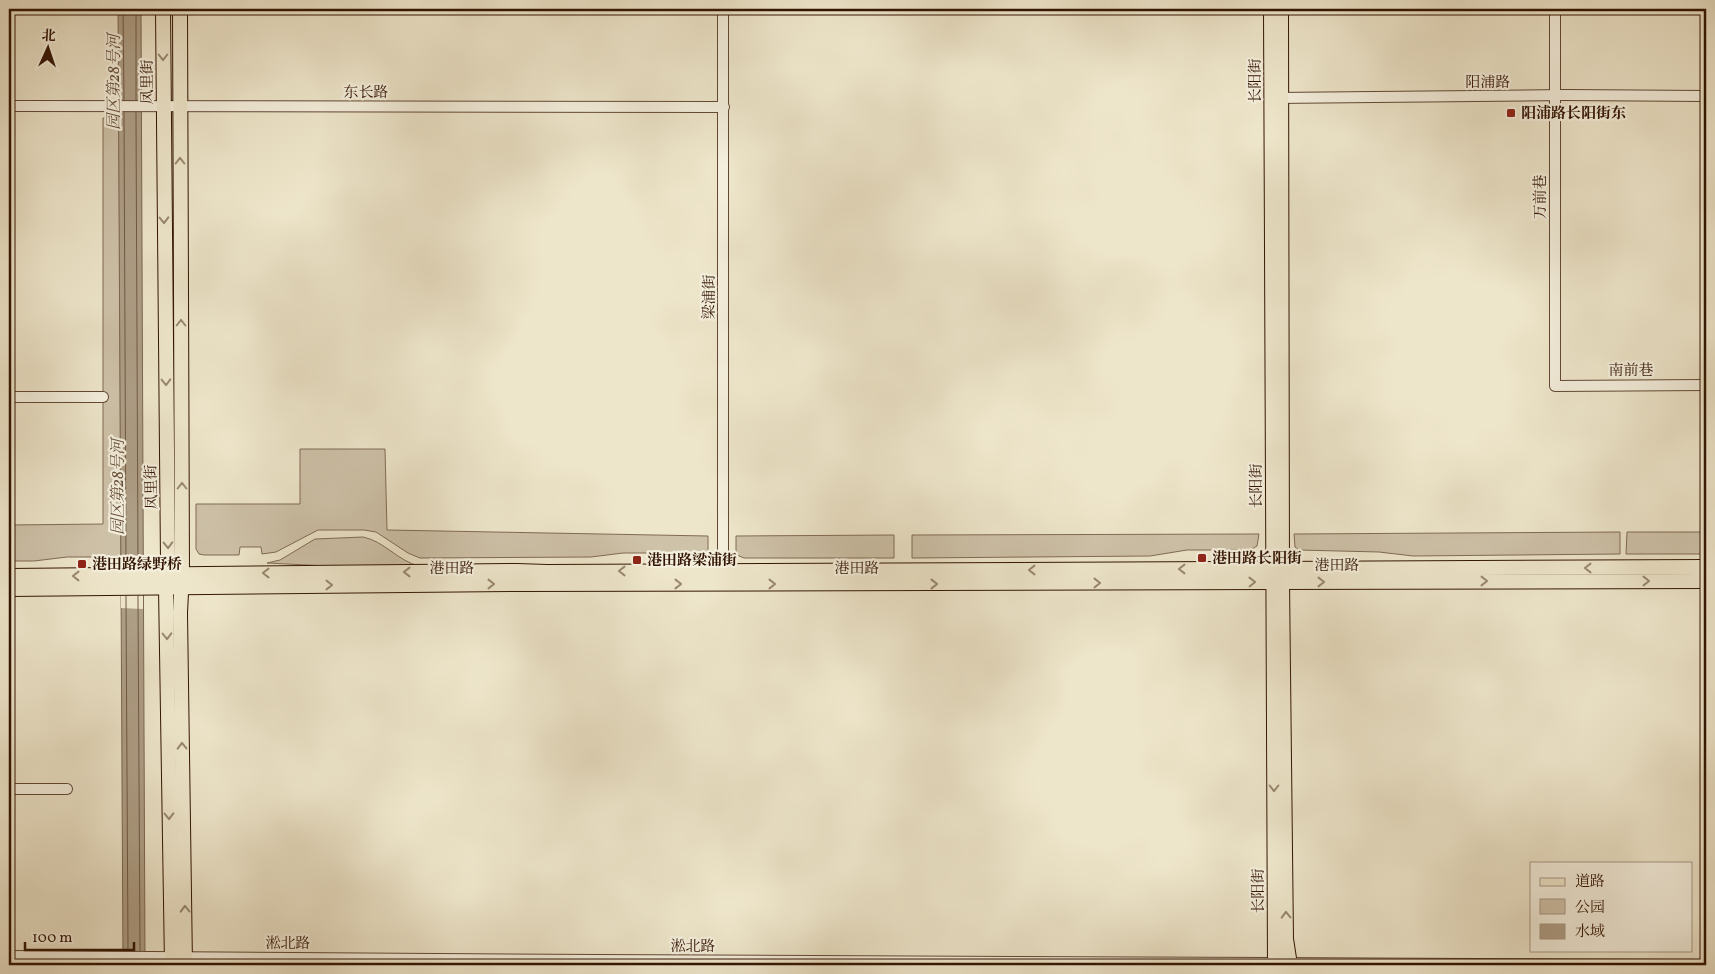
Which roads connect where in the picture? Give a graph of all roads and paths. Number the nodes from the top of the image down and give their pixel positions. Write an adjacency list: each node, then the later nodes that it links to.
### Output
1 (163, 9): 11 (main road, 凤里街, one-way to 11)
2 (180, 9): 12 (main road, 凤里街)
3 (723, 9): 13 (street, 梁浦街)
4 (1271, 9): 9 (main road, 长阳街)
5 (1281, 9): 9 (main road, 长阳街)
6 (1555, 9): 7 (street, 万前巷)
7 (1555, 96): 8 (street, 阳浦路); 9 (street, 阳浦路); 15 (street, 万前巷)
8 (1706, 96)
9 (1276, 98): 20 (main road, 长阳街)
10 (9, 106): 11 (street, 东长路)
11 (163, 107): 12 (street, 东长路); 19 (main road, 凤里街, one-way to 19)
12 (180, 107): 13 (street, 东长路); 23 (main road, 凤里街, one-way to 12)
13 (724, 107): 22 (street, 梁浦街)
14 (1706, 385): 15 (street, 南前巷)
15 (1555, 386)
16 (9, 397): 17 (street)
17 (103, 397)
18 (1706, 567): 20 (main road, 港田路, one-way to 20)
19 (167, 573): 23 (main road, 港田路); 26 (main road, 港田路); 27 (main road, 凤里街)
20 (1278, 575): 22 (main road, 港田路); 24 (main road, 港田路, one-way to 24); 34 (main road, 长阳街, one-way to 34); 35 (main road, 长阳街, one-way to 20)
21 (9, 576): 25 (main road, 港田路, one-way to 21)
22 (723, 578): 23 (main road, 港田路)
23 (182, 580): 27 (main road, 港田路); 32 (main road, 凤里街, one-way to 23)
24 (1706, 581)
25 (121, 582): 26 (main road, 港田路); 28 (main road, 港田路)
26 (143, 582): 27 (main road, 港田路)
27 (166, 588): 32 (main road, 凤里街, one-way to 32)
28 (9, 590)
29 (9, 789): 30 (street)
30 (67, 789)
31 (9, 956): 32 (street, 淞北路)
32 (178, 961): 33 (street, 淞北路)
33 (595, 963): 34 (street, 淞北路)
34 (1275, 964): 35 (street, 淞北路)
35 (1290, 964): 36 (street, 淞北路)
36 (1706, 965)

